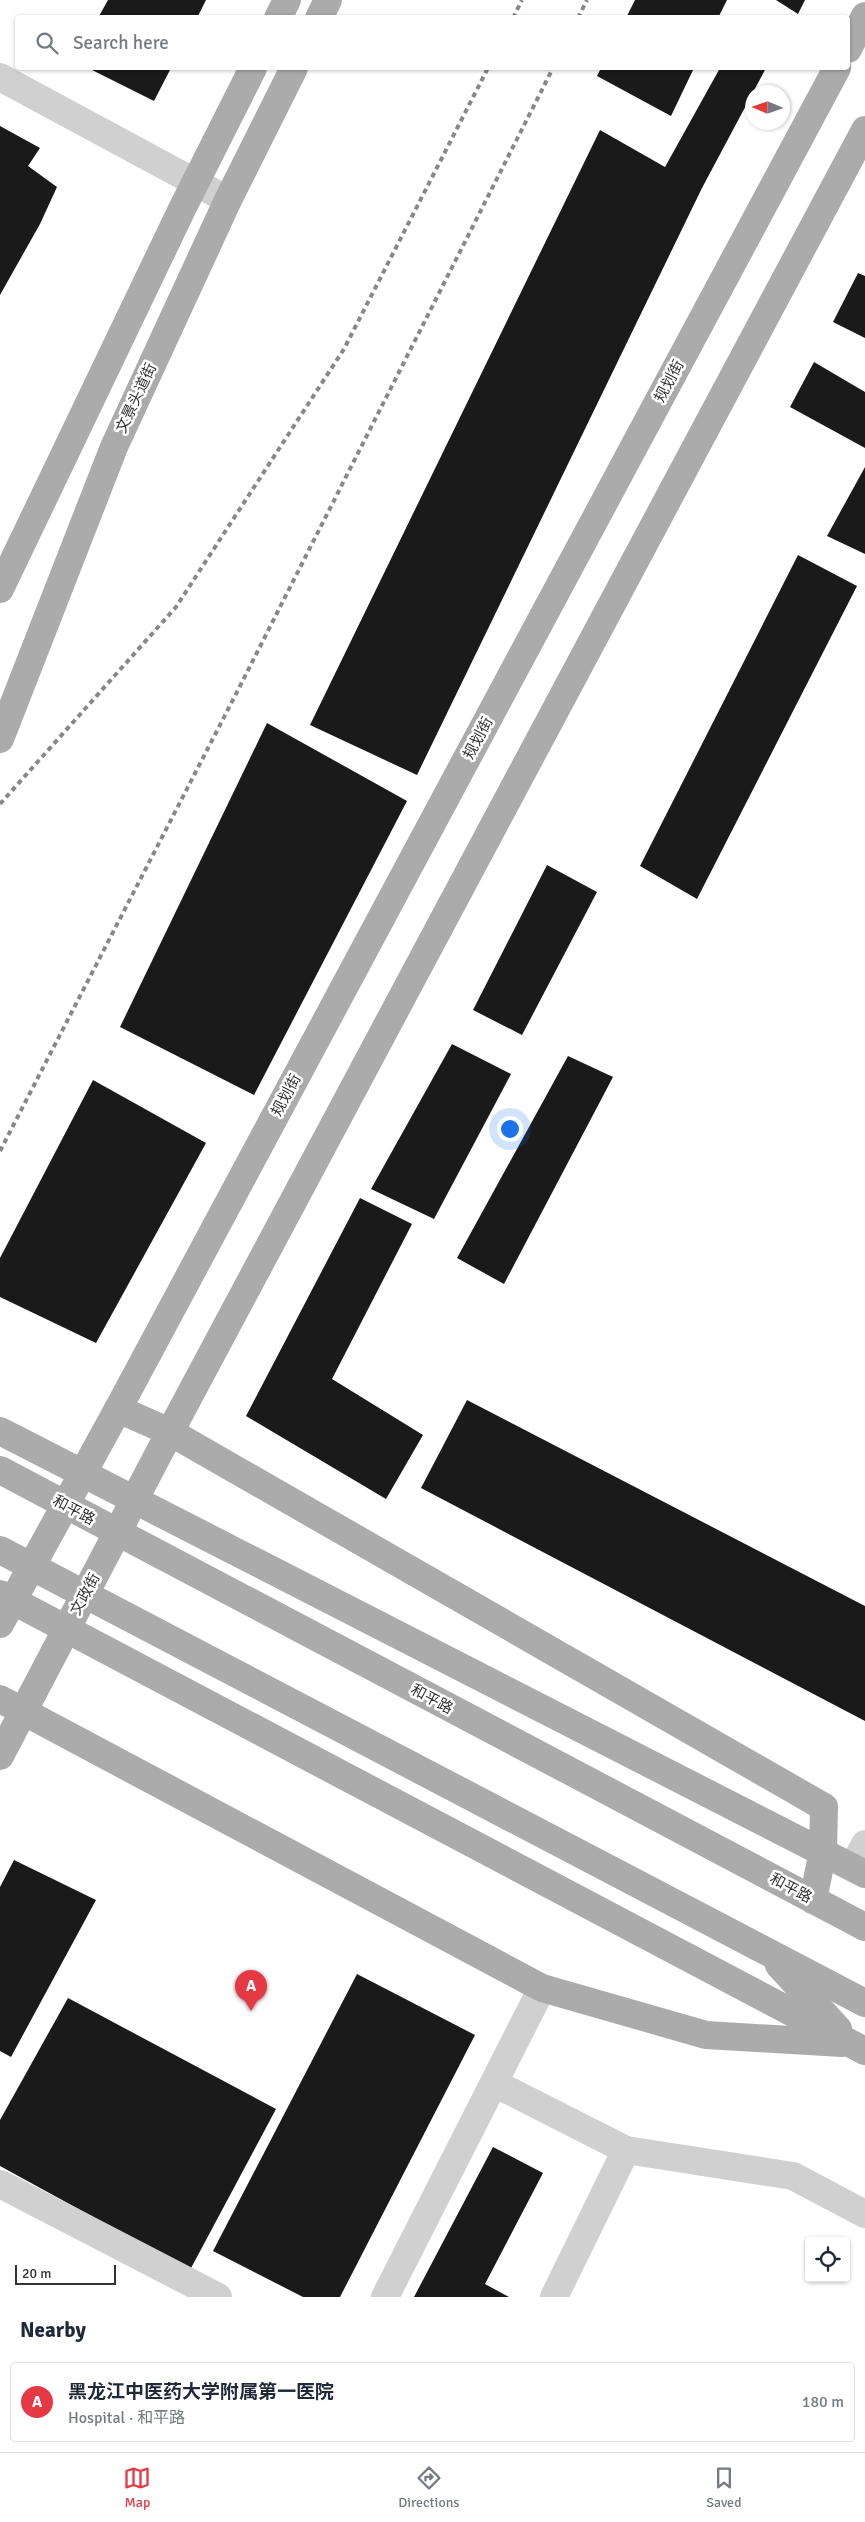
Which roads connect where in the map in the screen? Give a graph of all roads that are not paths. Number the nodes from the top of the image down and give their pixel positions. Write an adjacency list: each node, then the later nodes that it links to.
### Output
1 (287, 0): 3 (main road)
2 (328, 0): 4 (main road)
3 (280, 15)
4 (320, 15)
5 (865, 16): 6 (main road)
6 (850, 44)
7 (252, 70): 12 (main road)
8 (293, 70): 13 (main road, 文景头道街)
9 (836, 70): 16 (main road, 规划街)
10 (0, 77): 12 (street)
11 (865, 130): 18 (main road)
12 (195, 183): 13 (street); 14 (main road)
13 (228, 200): 15 (main road, 文景头道街)
14 (0, 589)
15 (0, 739)
16 (118, 1409): 18 (main road); 22 (main road, bridge)
17 (0, 1431): 25 (main road)
18 (170, 1432): 23 (main road, 文政街, bridge); 25 (main road)
19 (0, 1470): 27 (main road, 和平路)
20 (0, 1550): 29 (main road)
21 (0, 1594): 32 (main road)
22 (0, 1624)
23 (12, 1705): 24 (main road, 文政街); 30 (main road)
24 (0, 1756)
25 (823, 1851): 26 (main road); 27 (main road)
26 (861, 1862)
27 (813, 1900): 28 (main road, 和平路)
28 (865, 1927)
29 (766, 1951): 31 (main road); 32 (main road)
30 (542, 1988): 32 (main road); 33 (street)
31 (865, 2003)
32 (860, 2046)
33 (494, 2083): 34 (street); 38 (street)
34 (626, 2150): 36 (street); 39 (street)
35 (0, 2184): 37 (street)
36 (865, 2214)
37 (218, 2297)
38 (385, 2297)
39 (554, 2297)

